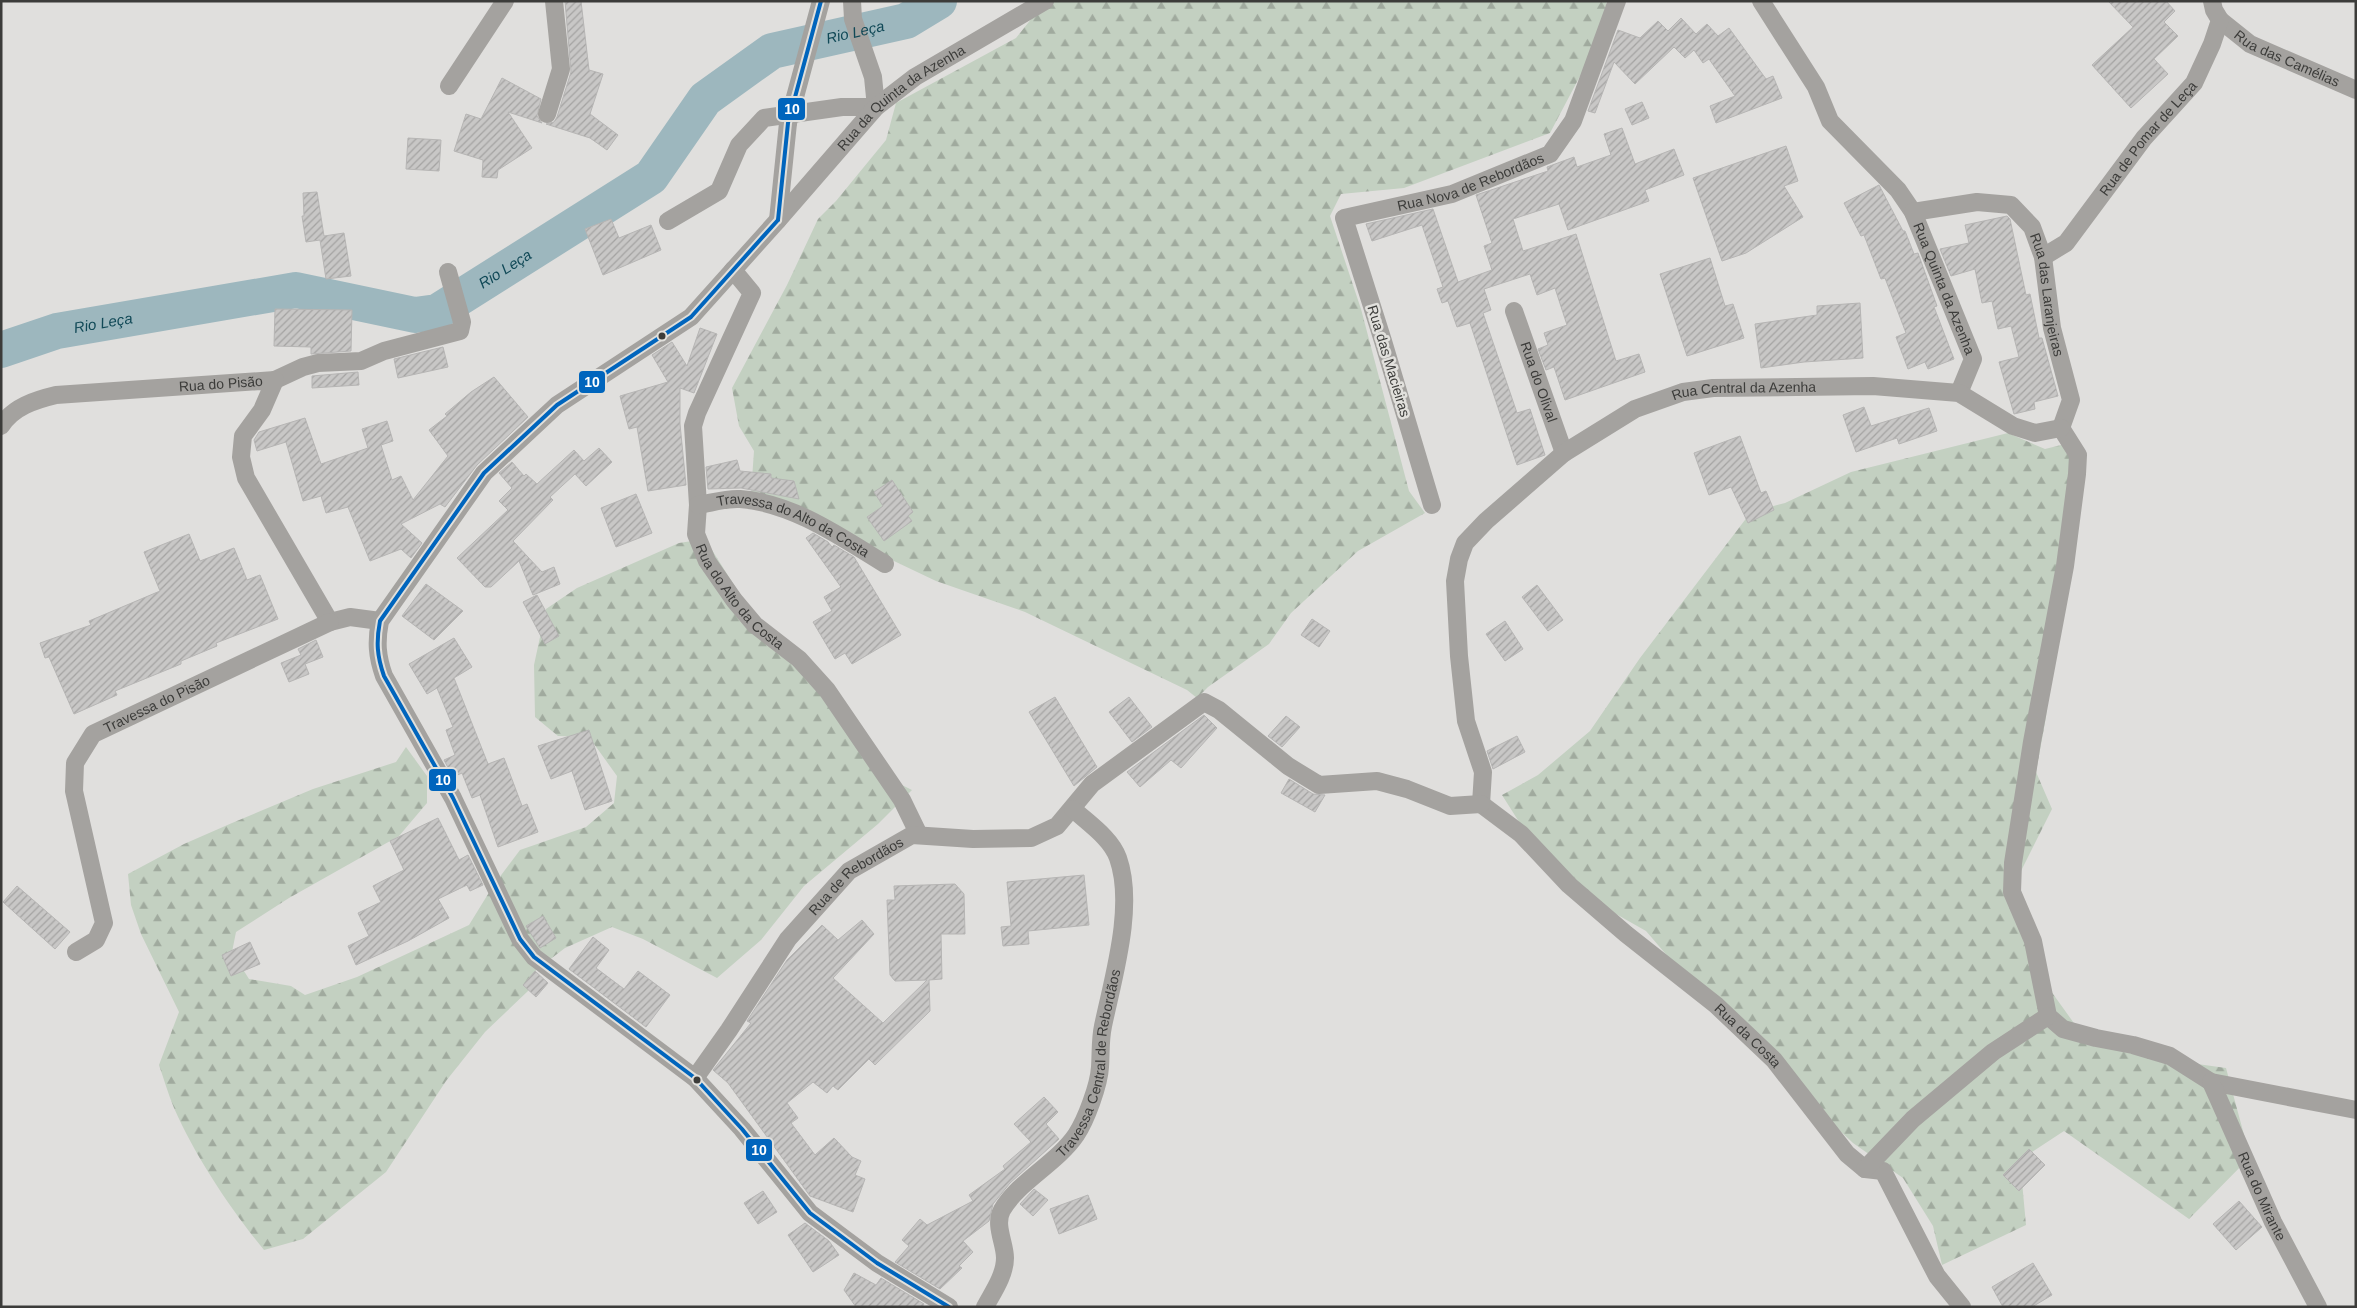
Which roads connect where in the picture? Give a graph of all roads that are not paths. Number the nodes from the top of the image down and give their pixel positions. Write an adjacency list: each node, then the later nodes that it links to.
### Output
1 (505, 1): 10 (street)
2 (554, 1): 13 (street)
3 (822, 1): 16 (street, bridge)
4 (852, 1): 12 (street)
5 (1045, 1): 12 (street, Rua da Quinta da Azenha)
6 (1617, 1): 15 (street, Rua Nova de Rebordãos)
7 (1761, 1): 14 (street)
8 (2212, 1): 9 (street)
9 (2220, 20): 11 (street, Rua das Camélias); 18 (street, Rua de Pomar de Leça)
10 (449, 86)
11 (2356, 90)
12 (876, 107): 16 (street, Rua da Quinta da Azenha); 17 (street)
13 (547, 114)
14 (1913, 212): 18 (street, Rua das Laranjeiras); 23 (street, Rua Quinta da Azenha)
15 (1344, 218): 28 (street, Rua das Macieiras)
16 (778, 220): 19 (street, Rua da Quinta da Azenha)
17 (668, 221)
18 (2043, 257): 25 (street, Rua das Laranjeiras)
19 (733, 270): 27 (street, Rua do Alto da Costa); 30 (street, Rua da Quinta da Azenha)
20 (448, 272): 22 (street)
21 (1514, 311): 26 (street, Rua do Olival)
22 (276, 380): 24 (street, Rua do Pisão); 31 (street, Rua do Pisão)
23 (1959, 393): 25 (street, Rua Central da Azenha); 26 (street, Rua Central da Azenha)
24 (1, 426)
25 (2061, 428): 36 (street)
26 (1564, 453): 32 (street, Rua Central da Azenha)
27 (698, 505): 29 (street, Travessa do Alto da Costa); 34 (street, Rua do Alto da Costa)
28 (1432, 505)
29 (885, 564)
30 (380, 621): 31 (street); 37 (street)
31 (330, 622): 35 (street, Travessa do Pisão)
32 (1481, 804): 33 (street, Rua de Rebordãos); 40 (street, Rua da Costa)
33 (1072, 809): 34 (street, Rua de Rebordãos); 42 (street, Travessa Central de Rebordãos)
34 (919, 835): 37 (street, Rua de Rebordãos)
35 (76, 952)
36 (2048, 1016): 38 (street); 40 (street)
37 (695, 1078): 41 (street)
38 (2211, 1082): 39 (street); 44 (street, Rua do Mirante)
39 (2356, 1110)
40 (1865, 1169): 43 (street, Rua da Costa)
41 (949, 1307)
42 (986, 1307)
43 (1962, 1307)
44 (2318, 1307)

